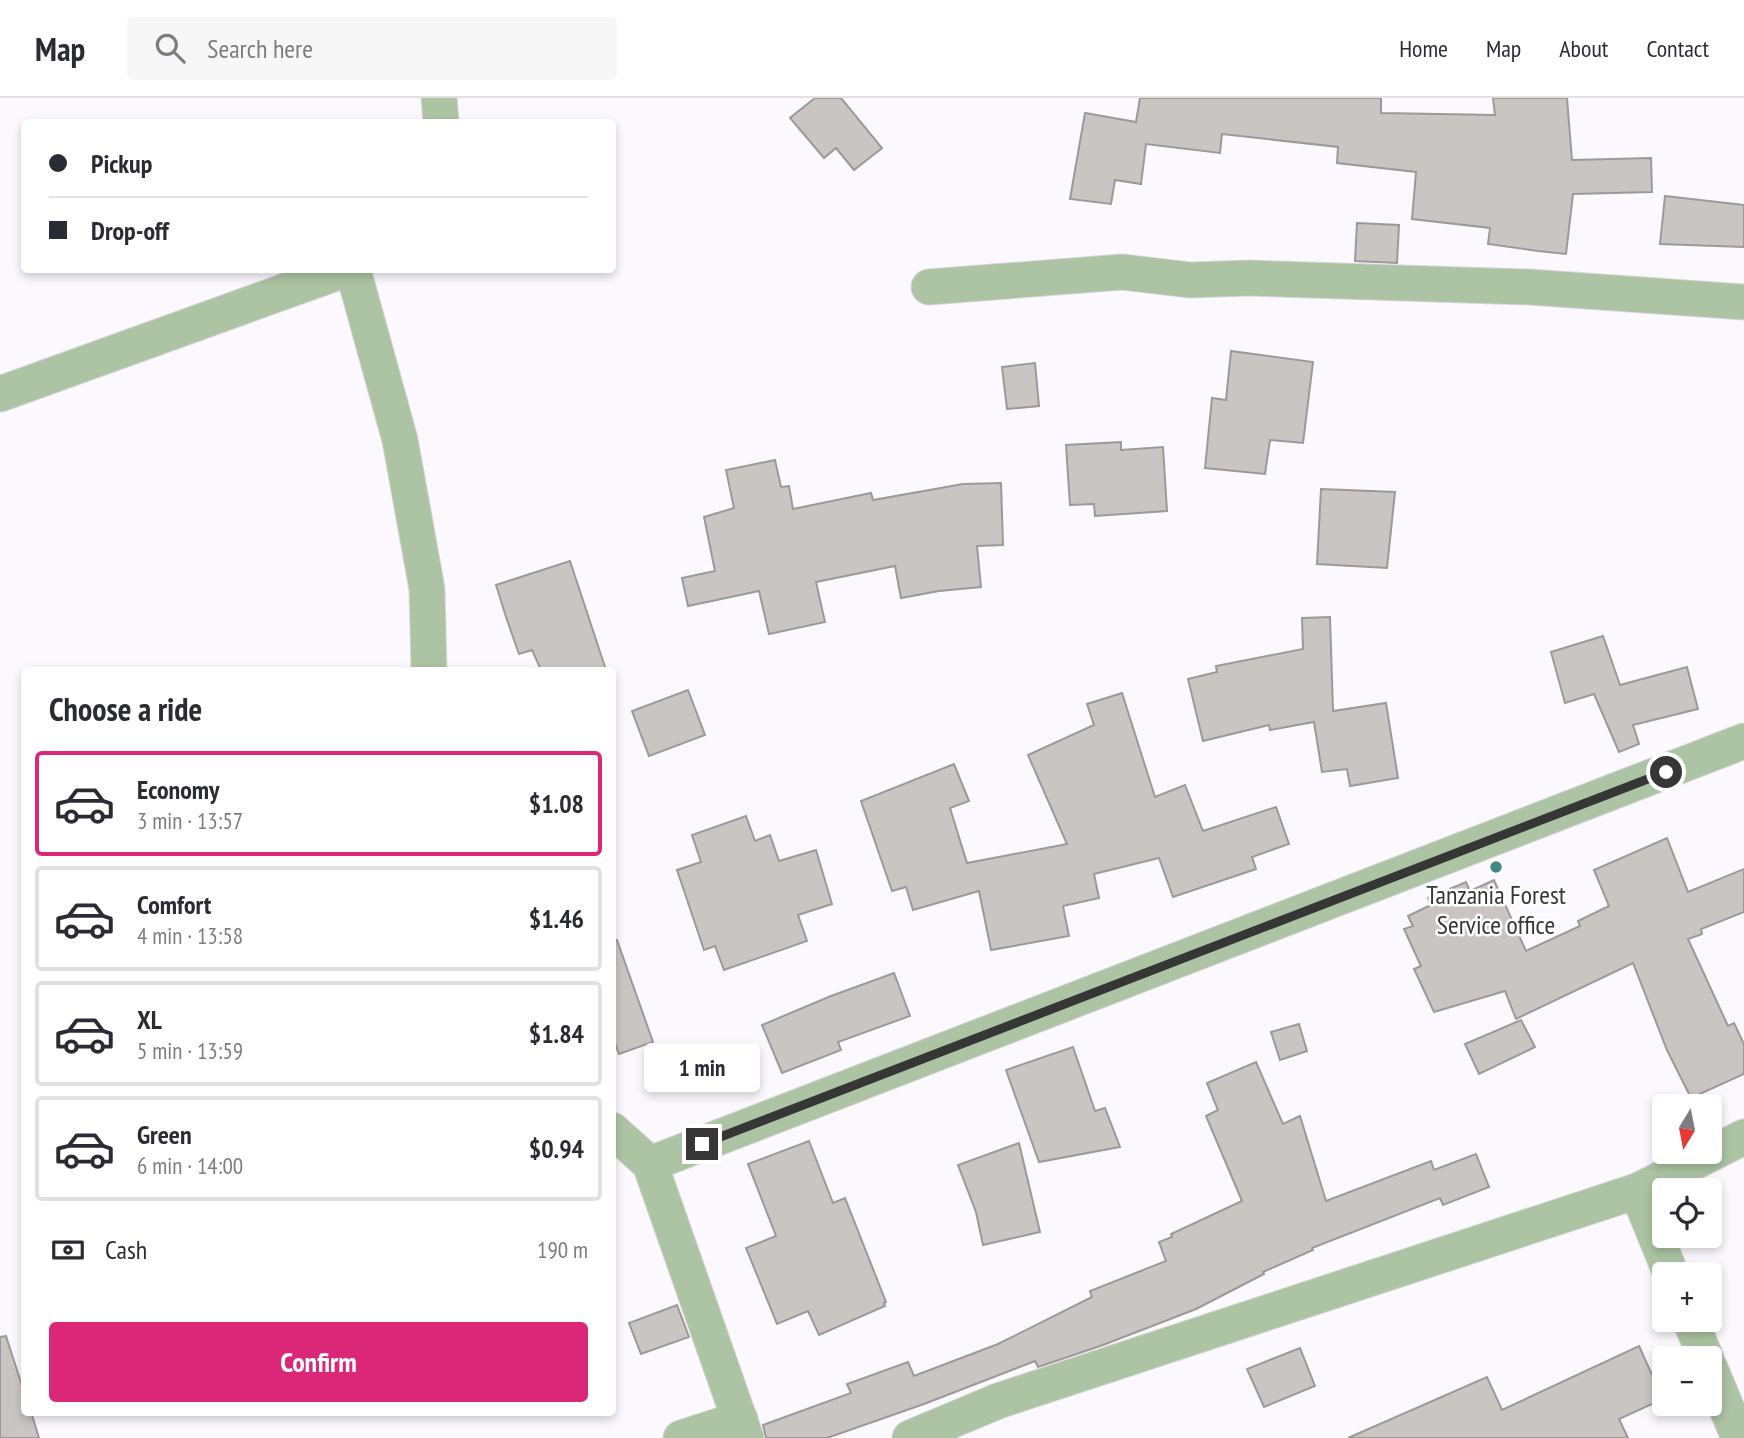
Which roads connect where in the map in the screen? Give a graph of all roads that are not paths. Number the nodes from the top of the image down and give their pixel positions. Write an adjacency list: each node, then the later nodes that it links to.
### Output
1 (439, 98): 2 (street)
2 (442, 119)
3 (336, 273): 7 (street)
4 (354, 273): 8 (street)
5 (929, 287): 6 (street)
6 (1744, 302)
7 (0, 394)
8 (429, 667)
9 (1744, 741): 12 (street)
10 (616, 1134): 12 (street)
11 (1744, 1137): 13 (street)
12 (650, 1164): 16 (street)
13 (1637, 1191): 14 (street); 18 (street)
14 (1666, 1262)
15 (1722, 1397): 19 (street)
16 (743, 1429): 17 (street)
17 (681, 1438)
18 (910, 1438)
19 (1739, 1438)

